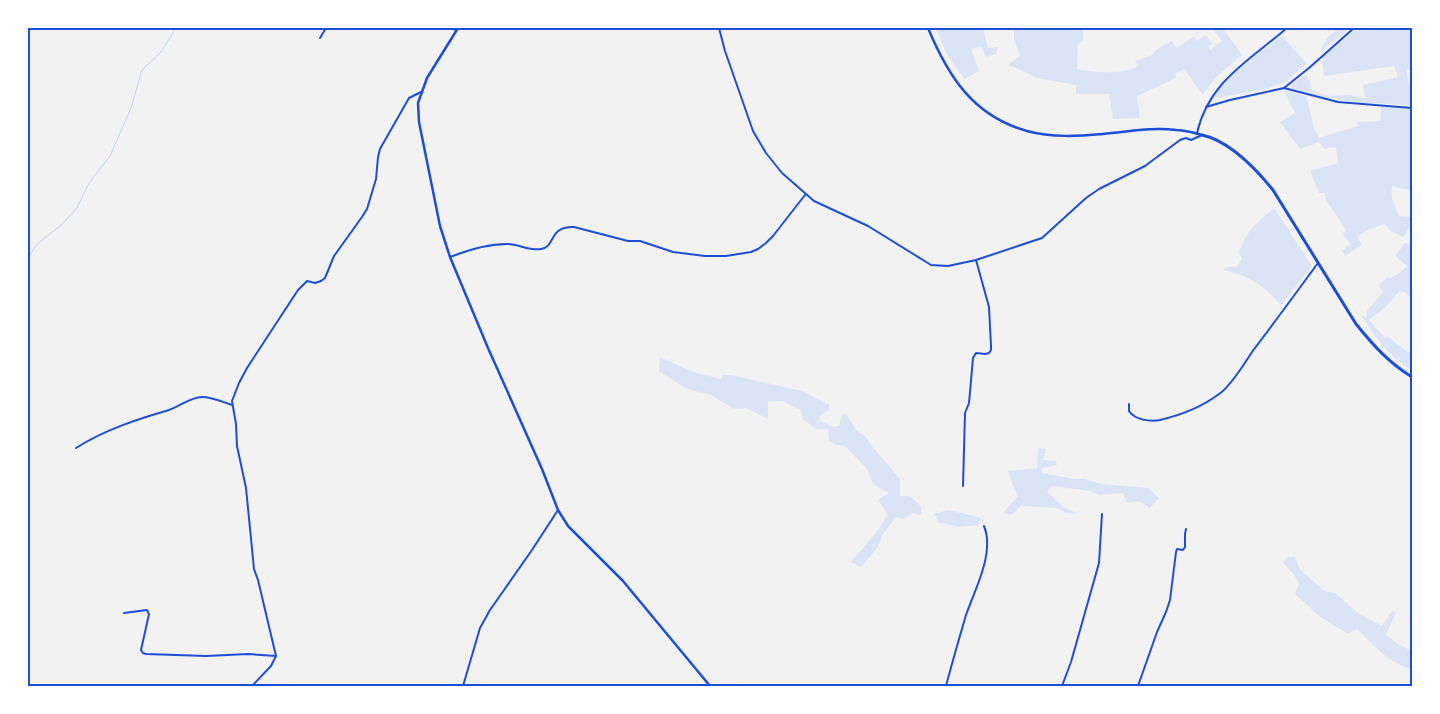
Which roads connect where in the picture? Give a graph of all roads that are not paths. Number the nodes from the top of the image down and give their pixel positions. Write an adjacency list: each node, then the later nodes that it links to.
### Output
1 (326, 28): 8 (street)
2 (452, 28): 7 (street)
3 (719, 28): 15 (street)
4 (928, 28): 13 (street)
5 (1287, 28): 11 (street)
6 (1354, 28): 9 (street)
7 (457, 29): 10 (street)
8 (320, 38)
9 (1284, 88): 11 (street); 12 (street)
10 (421, 92): 16 (street); 21 (street)
11 (1206, 107): 13 (street)
12 (1412, 108)
13 (1197, 134): 14 (street)
14 (1202, 135): 17 (street); 18 (main road)
15 (806, 194): 16 (street); 17 (street)
16 (450, 257): 24 (street)
17 (976, 260): 23 (street)
18 (1318, 262): 19 (main road); 20 (street)
19 (1412, 377)
20 (1129, 404)
21 (232, 405): 22 (street); 29 (street)
22 (76, 448)
23 (963, 486)
24 (558, 510): 31 (street); 32 (street)
25 (1102, 514): 34 (street)
26 (984, 526): 33 (street)
27 (1186, 529): 35 (street)
28 (124, 613): 29 (street)
29 (276, 656): 30 (street)
30 (252, 686)
31 (463, 686)
32 (710, 686)
33 (946, 686)
34 (1062, 686)
35 (1138, 686)

